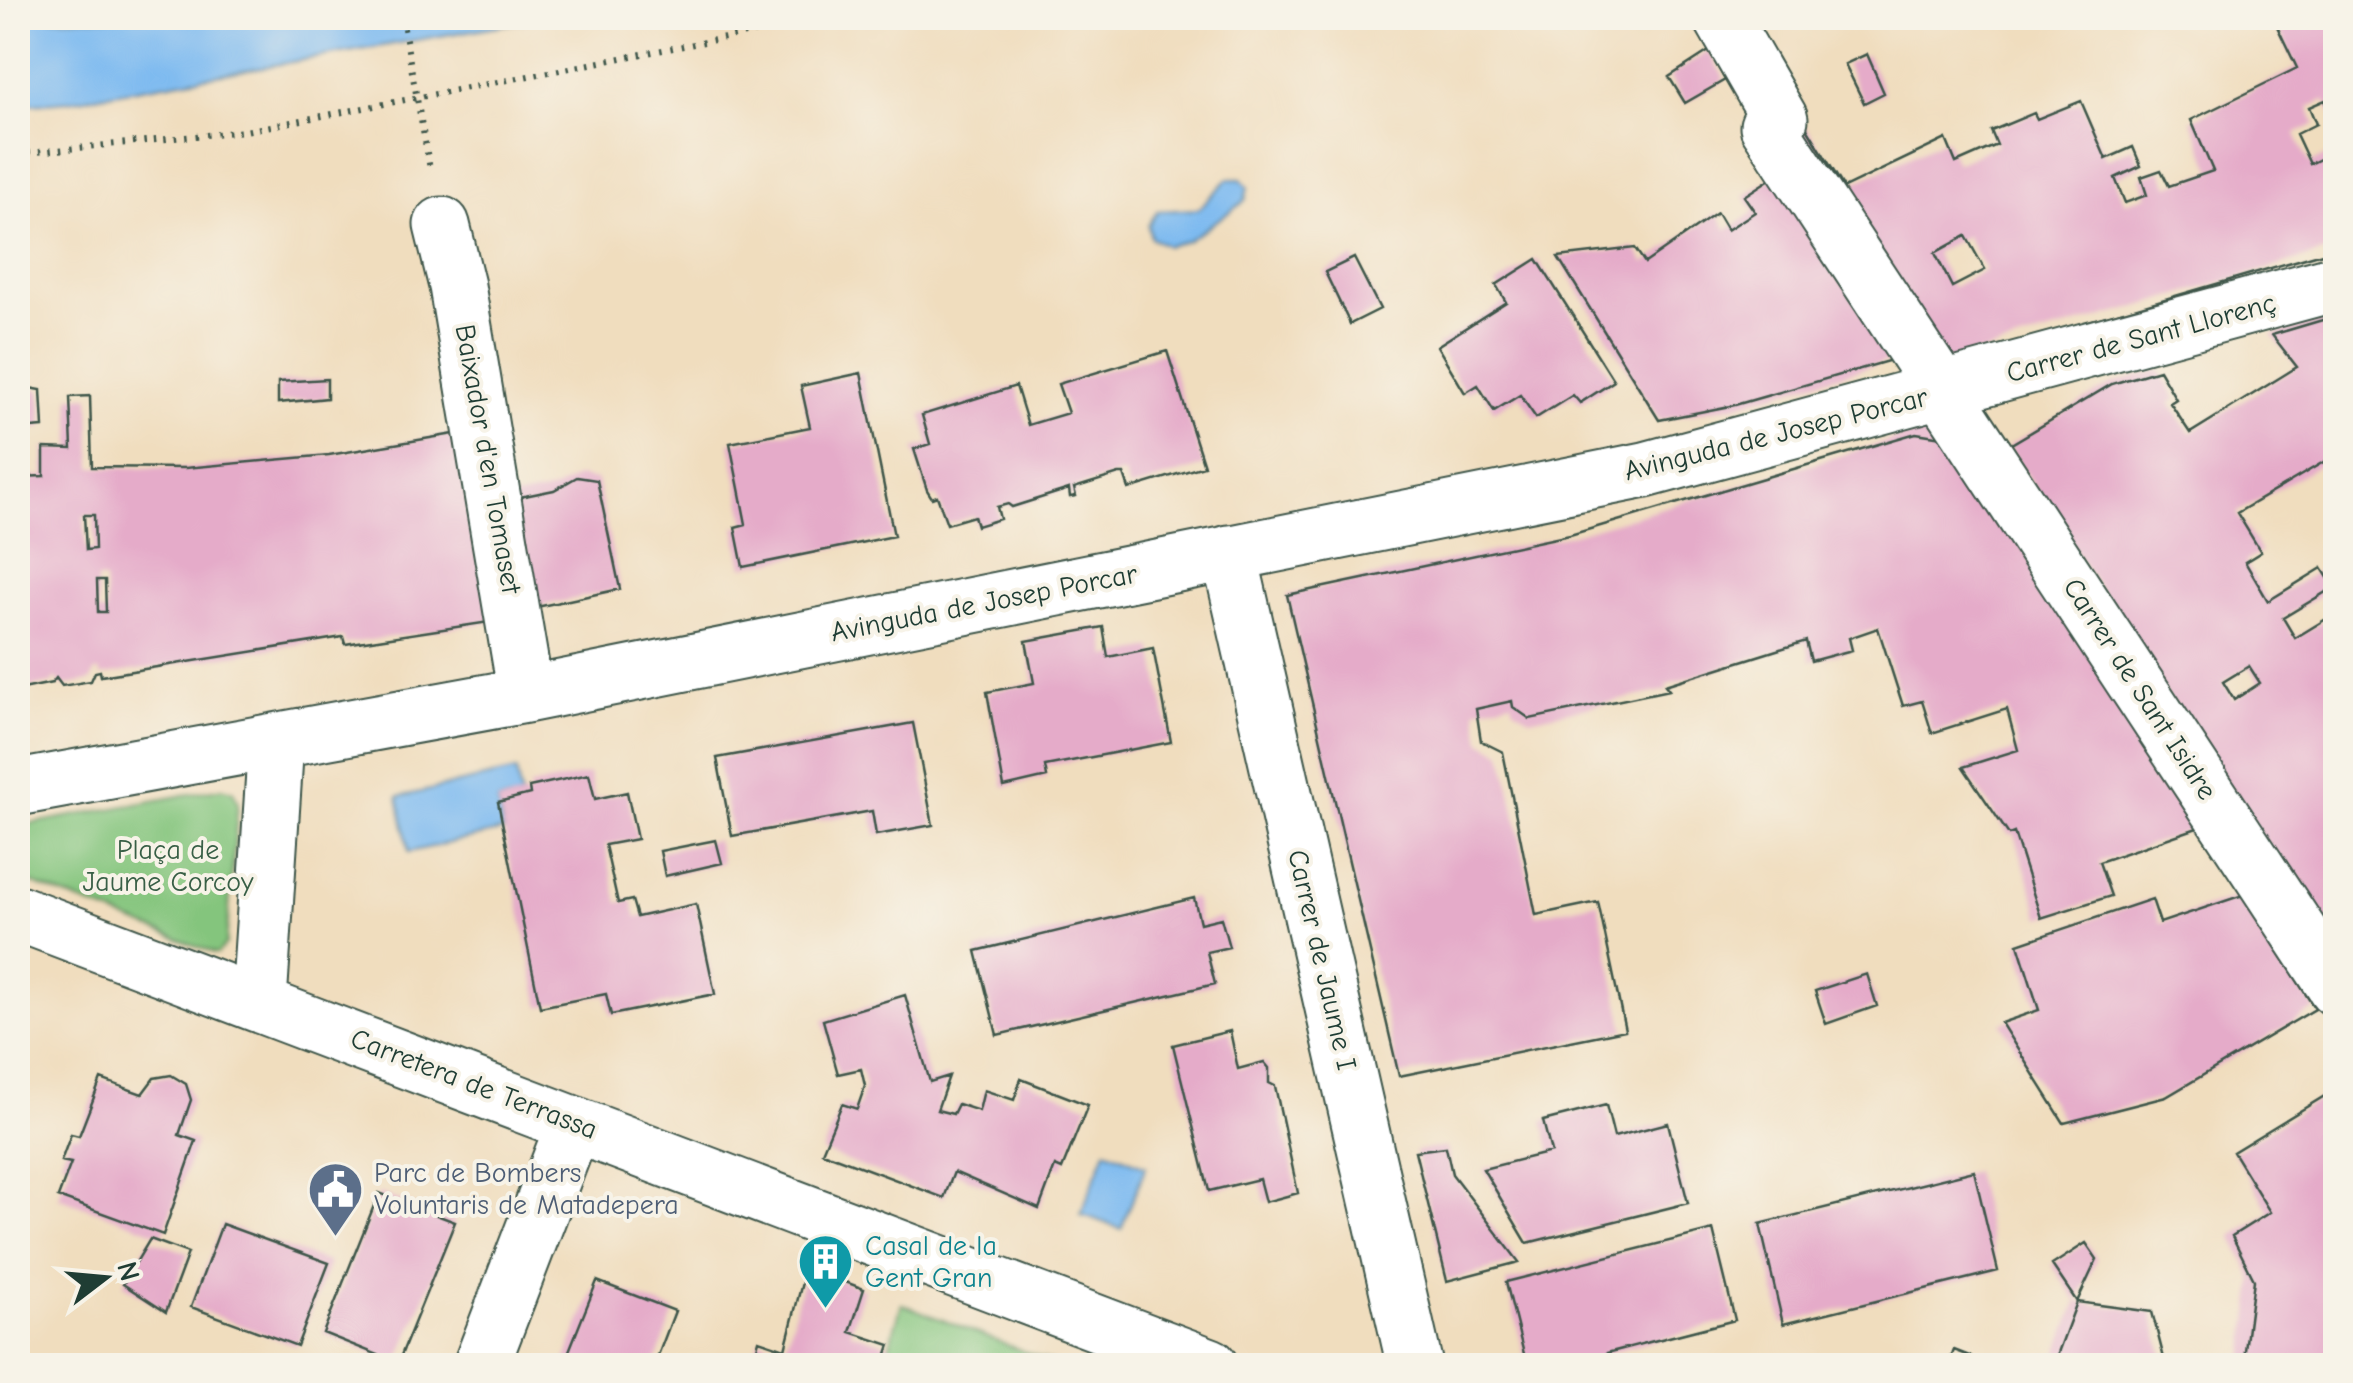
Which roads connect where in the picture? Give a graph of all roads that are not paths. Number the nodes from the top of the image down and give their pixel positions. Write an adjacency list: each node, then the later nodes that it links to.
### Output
1 (1722, 18): 4 (street, Carrer de Sant Isidre)
2 (442, 225): 6 (street, Baixador d'en Tomaset)
3 (2336, 284): 4 (street, Carrer de Sant Llorenç)
4 (1946, 391): 5 (street, Avinguda de Josep Porcar); 10 (street, Carrer de Sant Isidre)
5 (1229, 554): 6 (street, Avinguda de Josep Porcar); 15 (street, Carrer de Jaume I)
6 (526, 695): 7 (street, Avinguda de Josep Porcar)
7 (276, 741): 8 (street, Avinguda de Josep Porcar); 11 (street)
8 (18, 788)
9 (18, 912): 11 (street, Carretera de Terrassa)
10 (2336, 988)
11 (259, 1000): 12 (street, Carretera de Terrassa)
12 (574, 1124): 13 (street); 14 (street, Carretera de Terrassa)
13 (481, 1366)
14 (1210, 1366)
15 (1415, 1366)

